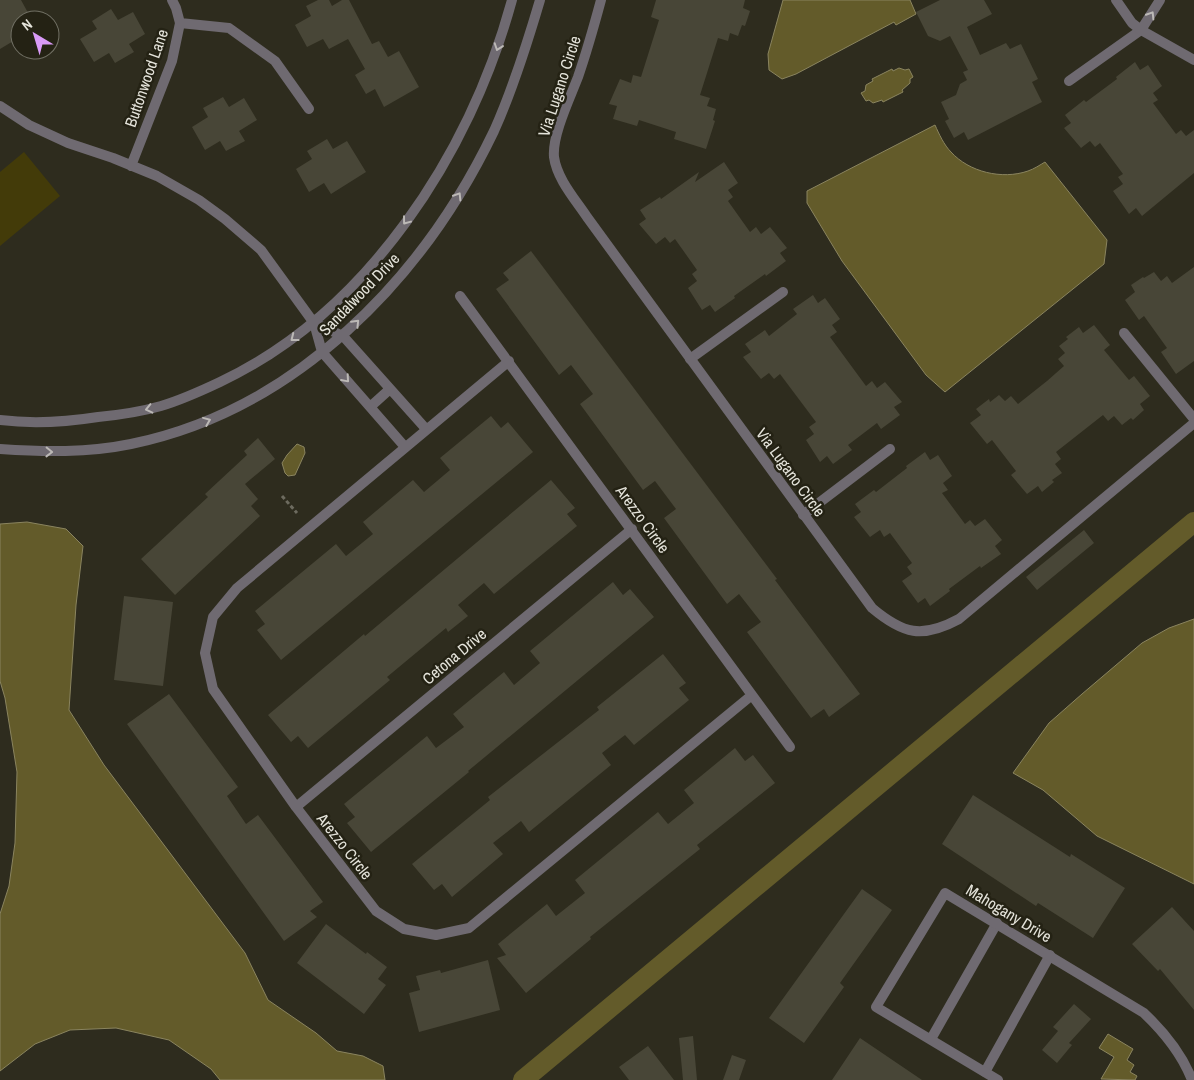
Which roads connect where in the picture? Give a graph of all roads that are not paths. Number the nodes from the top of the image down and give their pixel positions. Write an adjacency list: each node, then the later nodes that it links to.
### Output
1 (172, 0): 7 (street, Buttonwood Lane)
2 (512, 0): 16 (street, Sandalwood Drive, one-way to 16)
3 (540, 0): 18 (street, Sandalwood Drive, one-way to 3)
4 (601, 0): 20 (street, Via Lugano Circle)
5 (1116, 0): 8 (street)
6 (1160, 0): 8 (street, one-way to 6)
7 (180, 23): 12 (street); 13 (street, Buttonwood Lane)
8 (1140, 30): 9 (street); 10 (street)
9 (1194, 60)
10 (1069, 81)
11 (0, 106): 13 (street)
12 (309, 109)
13 (132, 166): 16 (street)
14 (783, 292): 20 (street)
15 (460, 296): 21 (street, Arezzo Circle)
16 (314, 323): 18 (street); 19 (street); 25 (street, Sandalwood Drive, one-way to 25)
17 (1124, 332): 24 (street)
18 (343, 336): 19 (street, Sandalwood Drive); 22 (street)
19 (322, 352): 23 (street, one-way to 23); 29 (street, Sandalwood Drive, one-way to 19)
20 (690, 359): 31 (street, Via Lugano Circle)
21 (509, 361): 27 (street, Arezzo Circle); 32 (street, Arezzo Circle)
22 (390, 388): 23 (street); 27 (street)
23 (370, 407): 28 (street)
24 (1194, 419)
25 (0, 420)
26 (1194, 424): 31 (street, Via Lugano Circle)
27 (426, 429): 28 (street, Arezzo Circle)
28 (406, 447): 35 (street, Arezzo Circle)
29 (0, 449)
30 (890, 449): 31 (street)
31 (803, 515)
32 (632, 529): 33 (street, Arezzo Circle); 35 (street, Cetona Drive)
33 (752, 695): 34 (street, Arezzo Circle); 35 (street, Arezzo Circle)
34 (790, 747)
35 (296, 806)
36 (997, 923): 37 (street, Mahogany Drive); 38 (street); 38 (street, Mahogany Drive)
37 (1050, 955): 39 (street); 41 (street, Mahogany Drive)
38 (930, 1039): 39 (street, Mahogany Drive)
39 (985, 1072): 40 (street, Mahogany Drive)
40 (998, 1080)
41 (1192, 1080)

